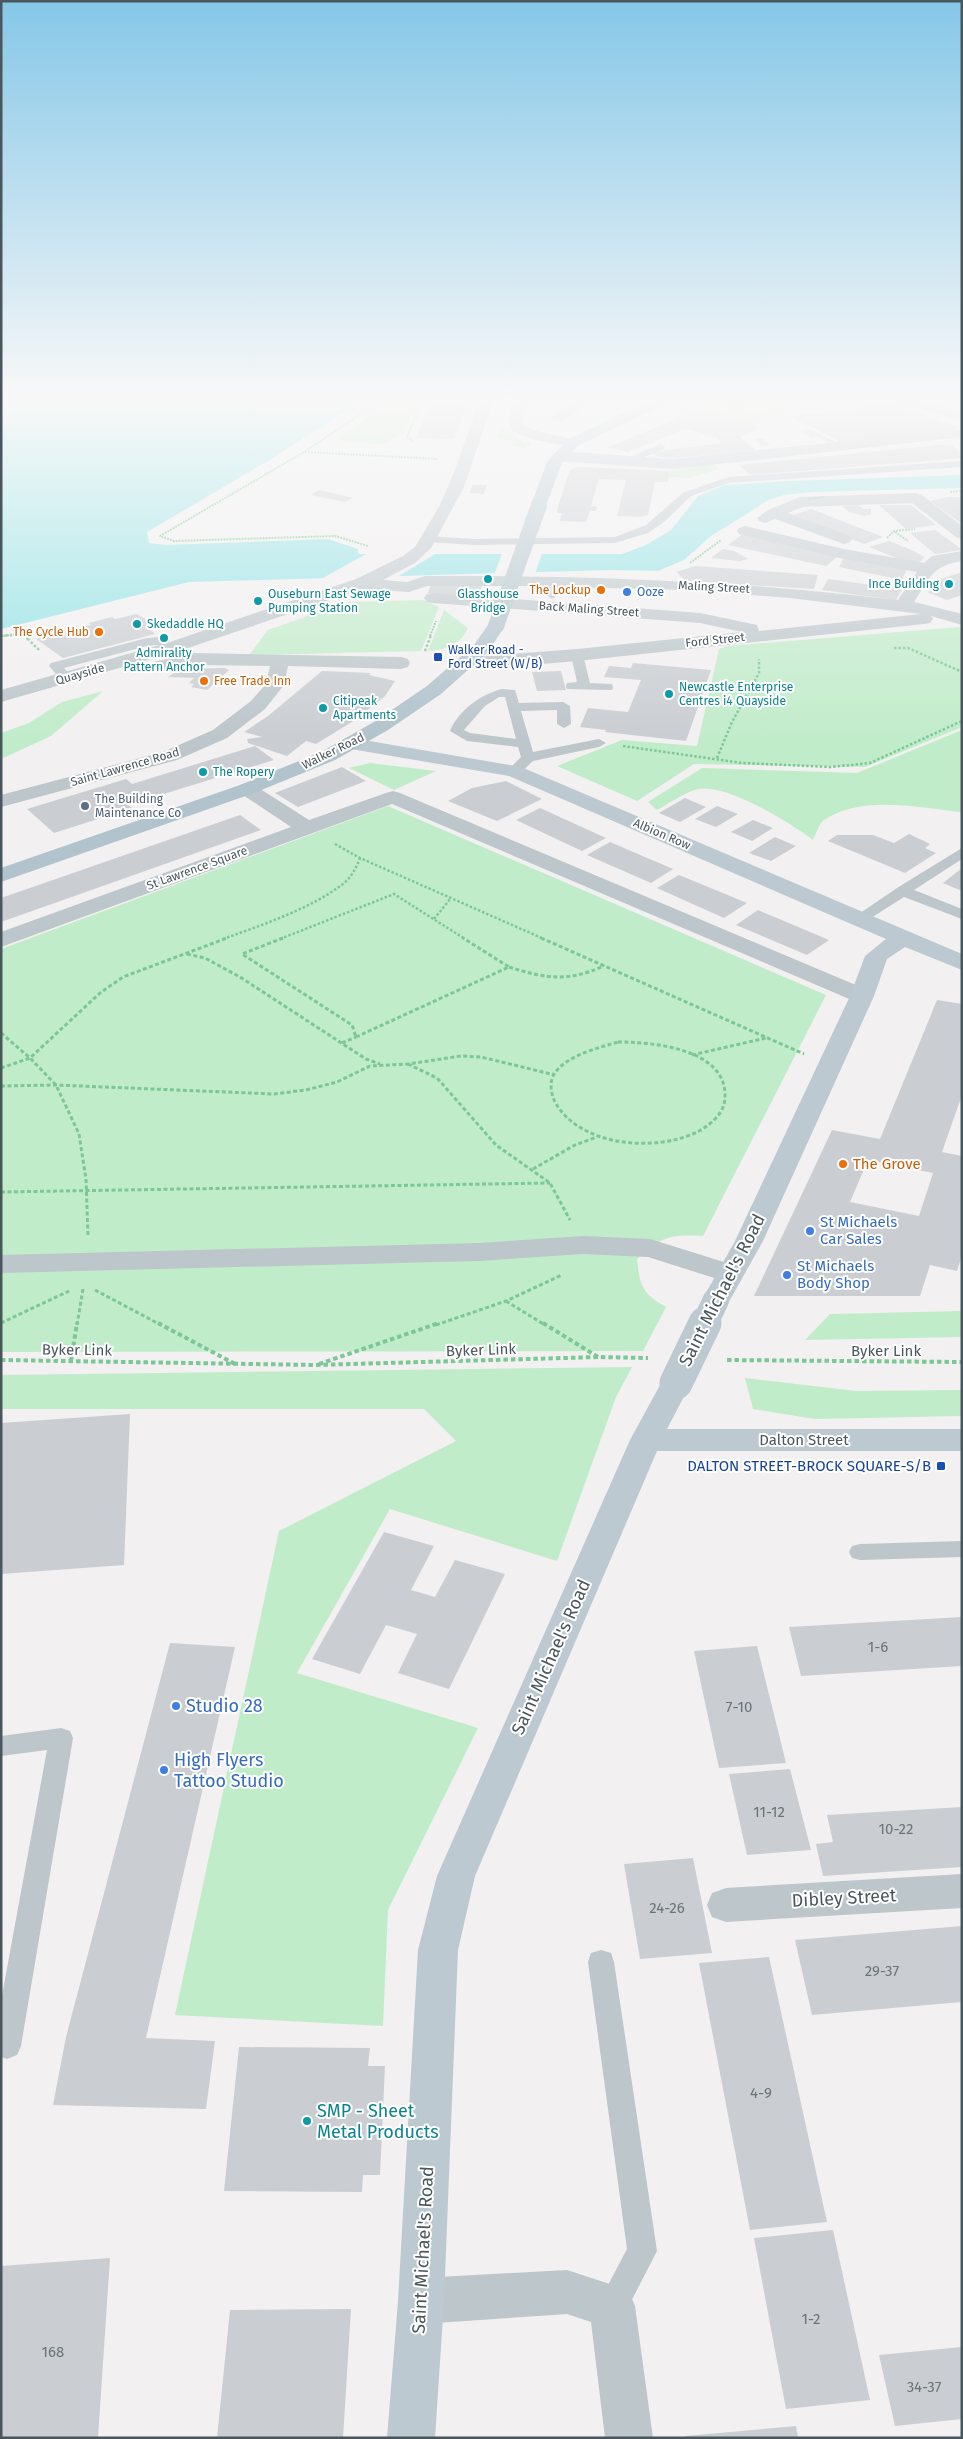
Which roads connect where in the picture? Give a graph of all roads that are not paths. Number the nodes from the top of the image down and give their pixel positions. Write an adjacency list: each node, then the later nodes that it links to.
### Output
1 (444, 512): 8 (street)
2 (537, 512): 22 (main road, Walker Road, bridge)
3 (668, 512): 8 (lane)
4 (777, 512): 6 (street)
5 (934, 512): 7 (street)
6 (774, 513): 12 (street); 12 (street)
7 (962, 534)
8 (422, 546): 9 (street); 14 (street)
9 (395, 549)
10 (373, 552): 17 (street, Quayside)
11 (962, 556): 13 (street)
12 (898, 564): 13 (street)
13 (928, 569): 16 (street)
14 (369, 580): 15 (street, Maling Street); 17 (street, Quayside)
15 (412, 586): 16 (street, Maling Street); 19 (street, Back Maling Street)
16 (903, 606): 18 (street, Maling Street)
17 (272, 613): 26 (street, Quayside)
18 (957, 614): 19 (street, Ford Street)
19 (768, 635): 20 (street, Ford Street)
20 (577, 655): 22 (street, Ford Street); 24 (lane)
21 (280, 660): 23 (street); 27 (street); 35 (street, Saint Lawrence Road)
22 (467, 662): 31 (main road, Walker Road)
23 (401, 663)
24 (578, 686): 25 (lane)
25 (606, 687)
26 (1, 696)
27 (27, 707)
28 (514, 707): 29 (lane); 32 (lane); 32 (lane)
29 (564, 724)
30 (599, 743): 33 (lane)
31 (352, 744): 33 (street, Albion Row); 34 (main road, Walker Road)
32 (524, 744): 33 (lane)
33 (521, 765): 41 (street, Albion Row)
34 (246, 788): 36 (street); 38 (main road, Walker Road)
35 (1, 801)
36 (306, 828): 43 (street, St Lawrence Square); 45 (street, St Lawrence Square)
37 (962, 852): 39 (lane)
38 (1, 875)
39 (902, 891): 40 (lane); 41 (lane)
40 (962, 914)
41 (858, 920): 42 (street, Albion Row)
42 (902, 938): 44 (street, Albion Row); 45 (street, Saint Michael's Road)
43 (1, 940)
44 (962, 962)
45 (862, 996): 47 (street, Saint Michael's Road)
46 (1, 1264): 47 (street)
47 (730, 1274): 48 (street, Saint Michael's Road, bridge)
48 (646, 1440): 49 (street, Dalton Street); 57 (street, Saint Michael's Road)
49 (962, 1440)
50 (962, 1549): 51 (lane)
51 (860, 1552)
52 (1, 1746): 56 (lane)
53 (962, 1891): 54 (street, Dibley Street)
54 (726, 1905)
55 (601, 1962): 58 (lane)
56 (7, 2046)
57 (421, 2301): 58 (street); 59 (street, Saint Michael's Road)
58 (612, 2306): 60 (street)
59 (411, 2438)
60 (629, 2438)

